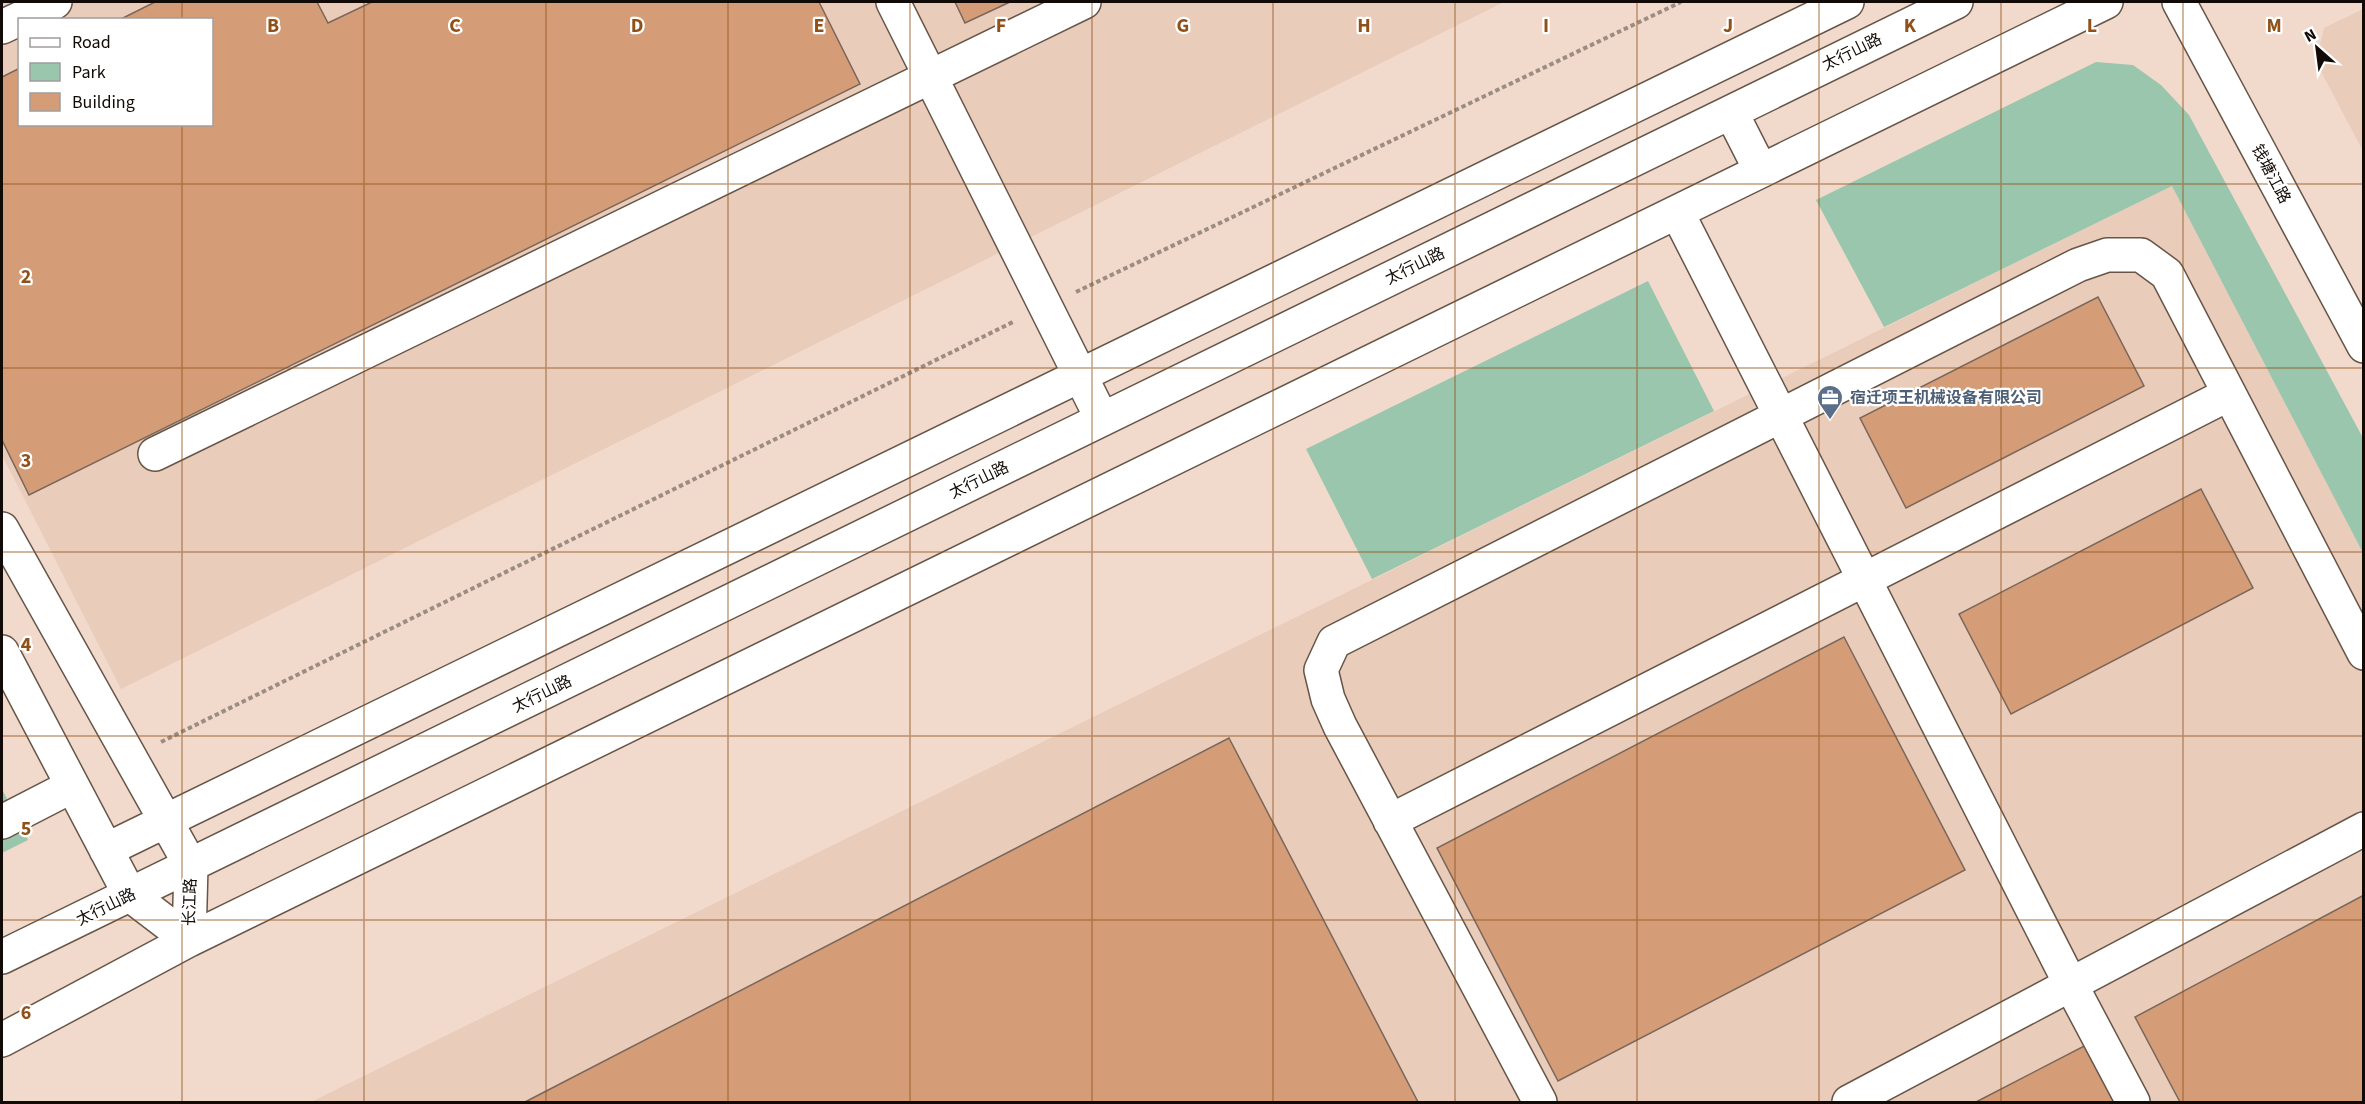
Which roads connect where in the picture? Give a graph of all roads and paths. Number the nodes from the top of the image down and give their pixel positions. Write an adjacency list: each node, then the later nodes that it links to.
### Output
1 (55, 2): 9 (street)
2 (893, 2): 12 (street)
3 (1084, 2): 12 (street)
4 (1681, 2): 16 (path)
5 (1847, 2): 18 (street)
6 (1956, 2): 13 (street, 太行山路)
7 (2106, 2): 14 (street)
8 (2179, 2): 17 (street, 钱塘江路)
9 (21, 18)
10 (18, 19): 11 (street)
11 (2, 27)
12 (930, 76): 16 (street); 22 (street)
13 (1731, 112): 14 (street); 21 (street, 太行山路)
14 (1761, 171): 15 (street)
15 (1677, 212): 20 (street); 36 (street)
16 (1045, 306): 18 (street); 27 (path)
17 (2364, 346)
18 (1080, 375): 21 (street); 29 (street)
19 (2229, 394): 20 (street); 24 (street); 26 (street)
20 (1781, 415): 24 (street); 30 (street)
21 (1102, 419): 34 (street, 太行山路)
22 (155, 454)
23 (2, 529): 27 (street, 长江路)
24 (1864, 579): 30 (street); 38 (street)
25 (2, 652): 28 (street, 长江路)
26 (2364, 653)
27 (130, 758): 29 (street, 长江路)
28 (72, 786): 31 (street); 33 (street, 长江路)
29 (166, 821): 33 (street); 34 (street, 长江路)
30 (1390, 821): 40 (street)
31 (2, 822)
32 (2364, 829): 38 (street)
33 (106, 850): 35 (street, 长江路)
34 (191, 866): 35 (street, 太行山路); 36 (street, 长江路)
35 (130, 896): 36 (street, 长江路); 37 (street, 太行山路)
36 (189, 940): 39 (street)
37 (2, 957)
38 (2071, 985): 41 (street); 42 (street)
39 (2, 1040)
40 (1540, 1102)
41 (1850, 1102)
42 (2133, 1102)

